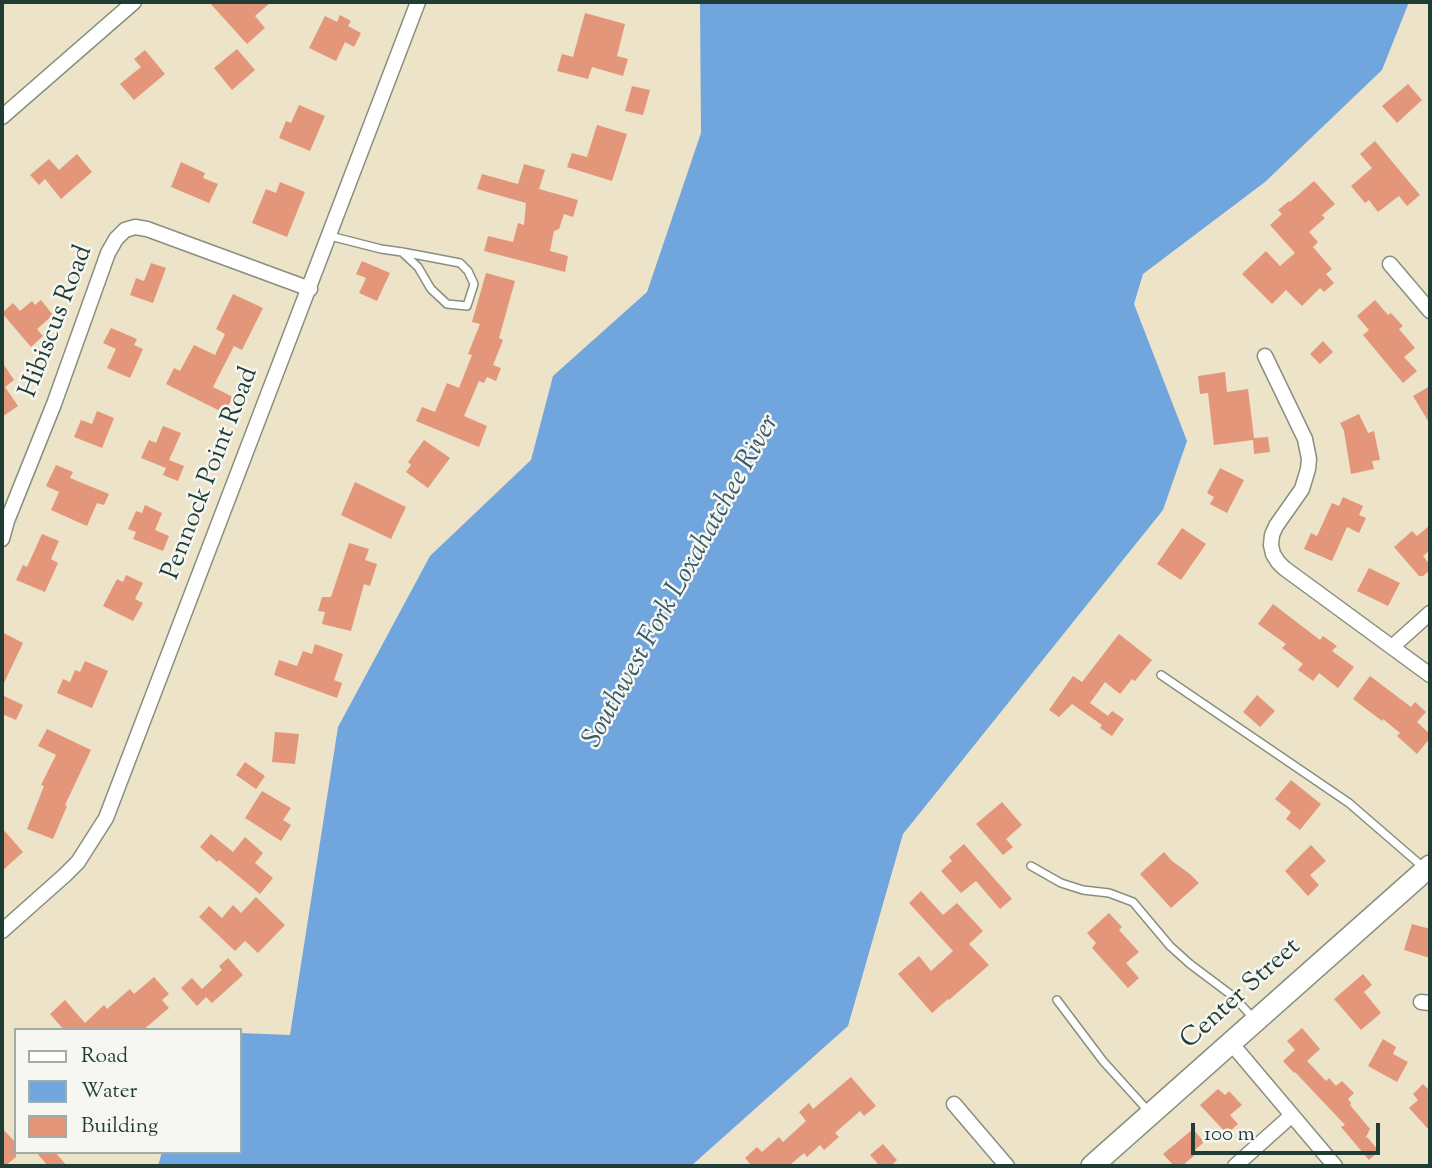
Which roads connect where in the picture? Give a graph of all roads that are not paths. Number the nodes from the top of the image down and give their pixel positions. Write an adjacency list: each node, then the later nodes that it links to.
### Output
1 (134, 2): 3 (street)
2 (418, 2): 4 (street, Pennock Point Road)
3 (2, 117)
4 (330, 236): 5 (lane); 7 (street, Pennock Point Road)
5 (402, 252): 5 (lane)
6 (1391, 264): 8 (street)
7 (310, 289): 10 (street, Hibiscus Road); 18 (street, Pennock Point Road)
8 (1430, 311)
9 (1265, 356): 13 (street)
10 (5, 520): 11 (street, Hibiscus Road)
11 (2, 539)
12 (1430, 613): 13 (street)
13 (1392, 647): 15 (street)
14 (1161, 675): 17 (lane)
15 (1430, 675)
16 (1031, 866): 20 (lane)
17 (1428, 868): 20 (street, Center Street)
18 (2, 931)
19 (1057, 1000): 23 (lane)
20 (1255, 1021): 21 (street, Center Street)
21 (1237, 1050): 23 (street, Center Street); 24 (street)
22 (954, 1104): 25 (street)
23 (1150, 1114): 26 (street, Center Street)
24 (1293, 1115): 27 (street); 28 (street)
25 (1007, 1166)
26 (1091, 1166)
27 (1235, 1166)
28 (1335, 1166)

